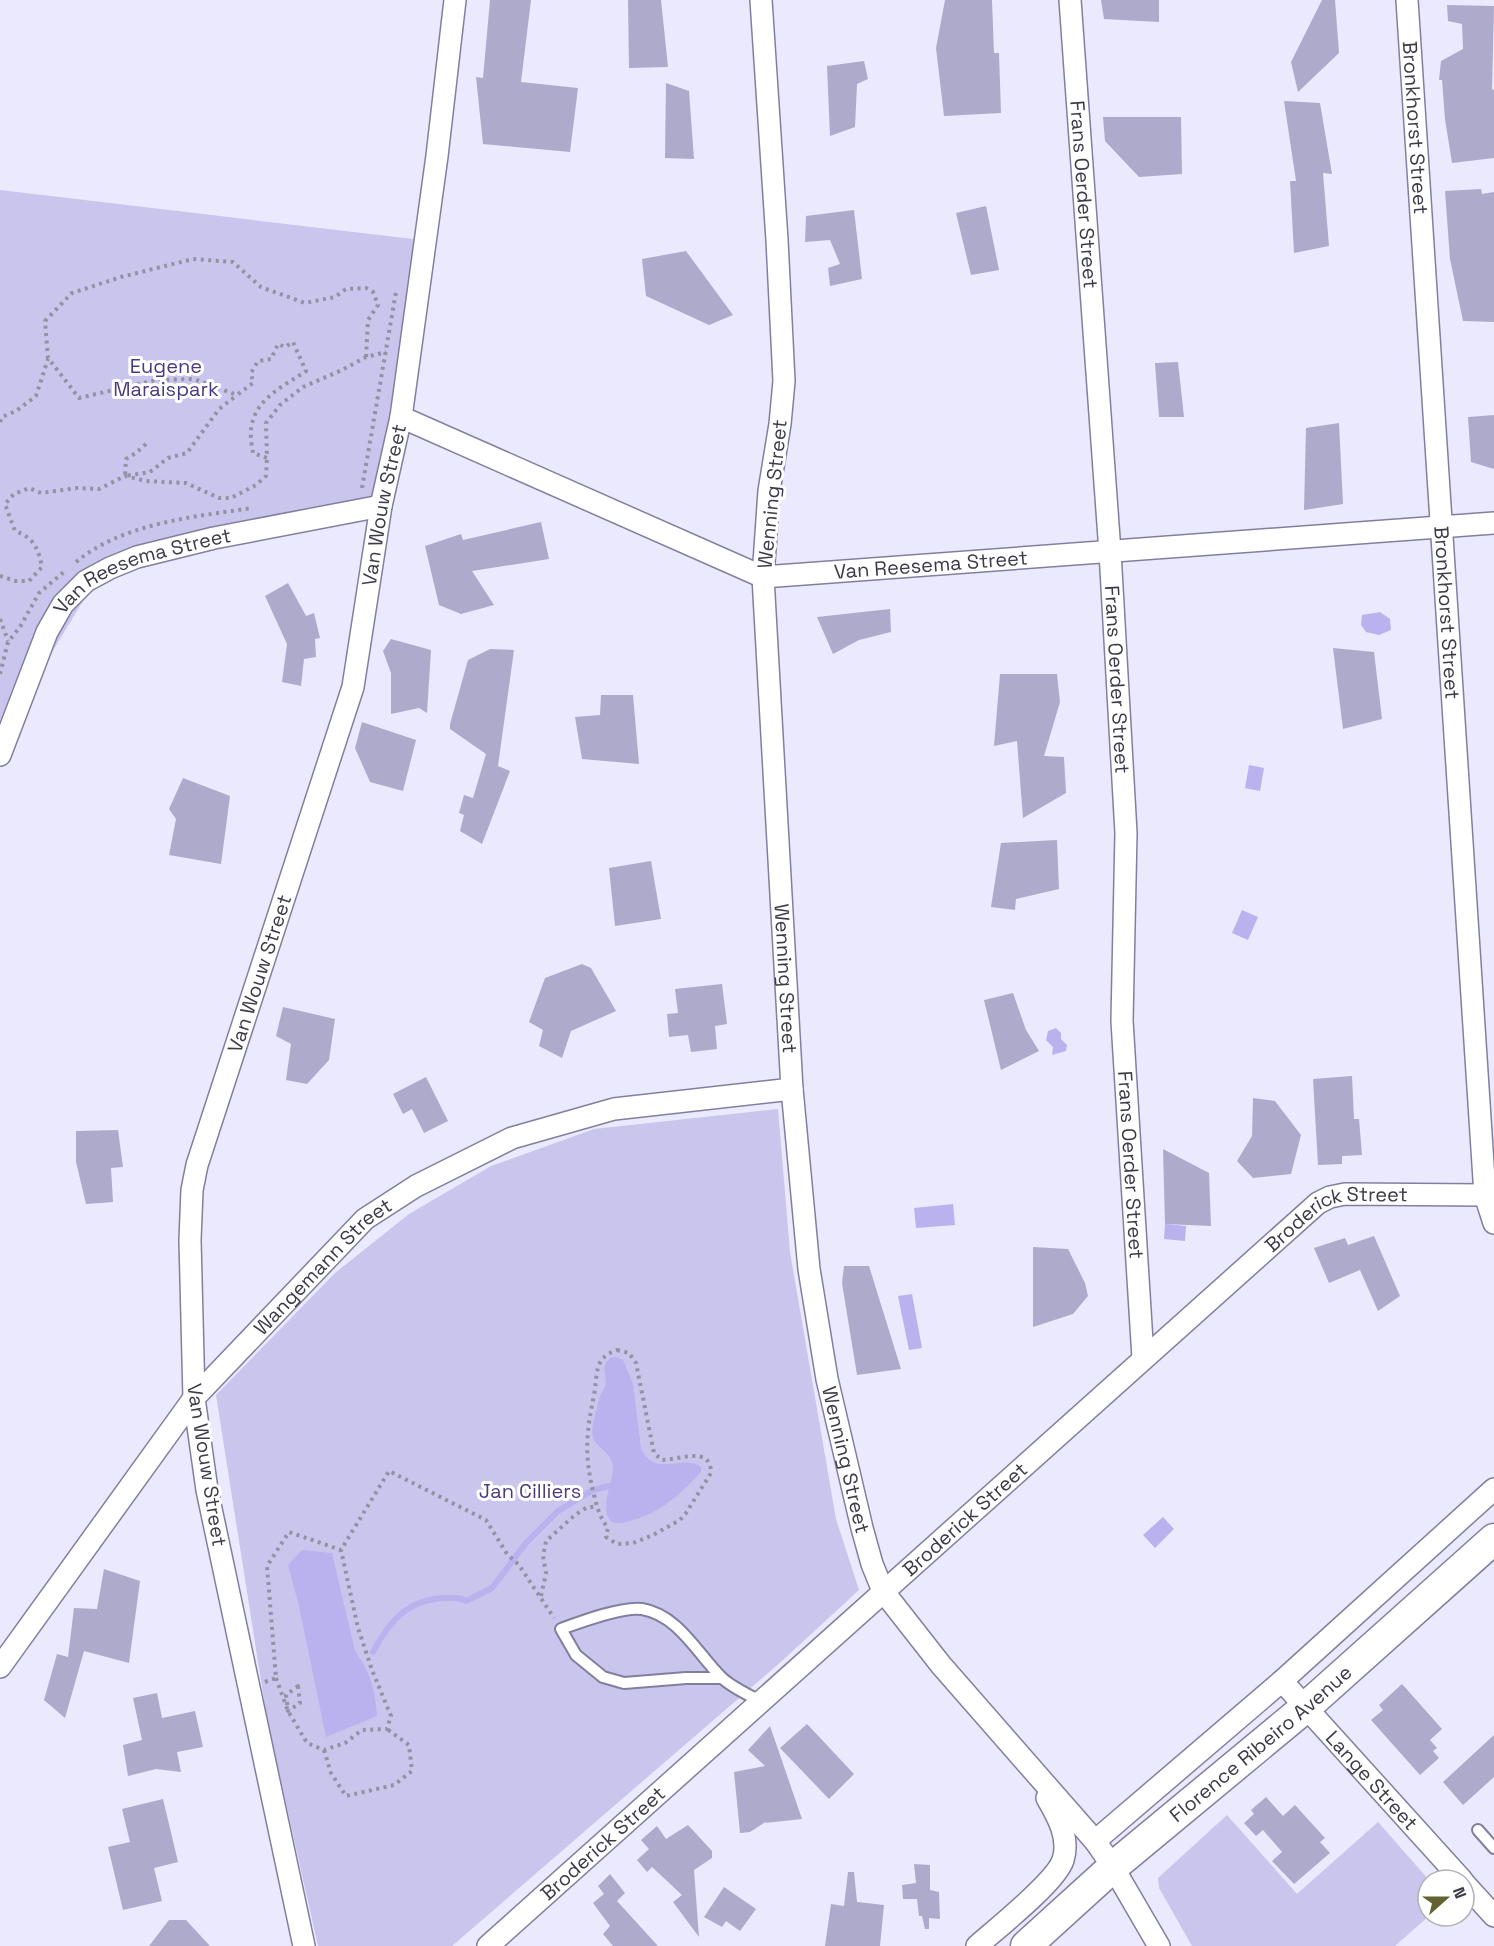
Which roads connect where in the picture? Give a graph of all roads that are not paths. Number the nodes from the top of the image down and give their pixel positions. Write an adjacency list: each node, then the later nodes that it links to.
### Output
1 (455, 0): 5 (street, Van Wouw Street)
2 (761, 0): 10 (street, Wenning Street)
3 (1070, 0): 9 (street, Frans Oerder Street)
4 (1407, 0): 8 (street, Bronkhorst Street)
5 (401, 417): 6 (street, Van Wouw Street); 10 (street, Van Reesema Street)
6 (381, 506): 11 (street, Van Reesema Street); 16 (street, Van Wouw Street)
7 (1494, 523): 8 (street, Van Reesema Street)
8 (1442, 527): 9 (street, Van Reesema Street); 13 (street, Bronkhorst Street)
9 (1110, 552): 10 (street, Van Reesema Street); 15 (street, Frans Oerder Street)
10 (763, 578): 12 (street, Wenning Street)
11 (0, 755)
12 (792, 1089): 16 (street, Wangemann Street); 19 (street, Wenning Street)
13 (1485, 1195): 14 (street, Bronkhorst Street); 15 (street, Broderick Street)
14 (1494, 1223)
15 (1143, 1358): 19 (street, Broderick Street)
16 (194, 1398): 20 (street, Wangemann Street); 33 (street, Van Wouw Street)
17 (1494, 1489): 22 (street)
18 (1494, 1539): 24 (main road, Florence Ribeiro Avenue)
19 (883, 1591): 23 (street, Broderick Street); 25 (street, Wenning Street)
20 (0, 1667)
21 (722, 1678): 21 (lane); 23 (lane)
22 (1282, 1681): 24 (street, Lange Street); 27 (street)
23 (760, 1701): 34 (street, Broderick Street)
24 (1306, 1707): 29 (main road, Florence Ribeiro Avenue); 30 (street, Lange Street)
25 (1029, 1767): 27 (street, Wenning Street); 35 (street)
26 (1478, 1830): 28 (lane)
27 (1095, 1841): 29 (street, Wenning Street)
28 (1494, 1848)
29 (1113, 1867): 36 (main road, Florence Ribeiro Avenue); 37 (street, Wenning Street)
30 (1451, 1868)
31 (1476, 1896): 32 (street, Lange Street)
32 (1494, 1916)
33 (304, 1946)
34 (488, 1946)
35 (977, 1946)
36 (1026, 1946)
37 (1159, 1946)

